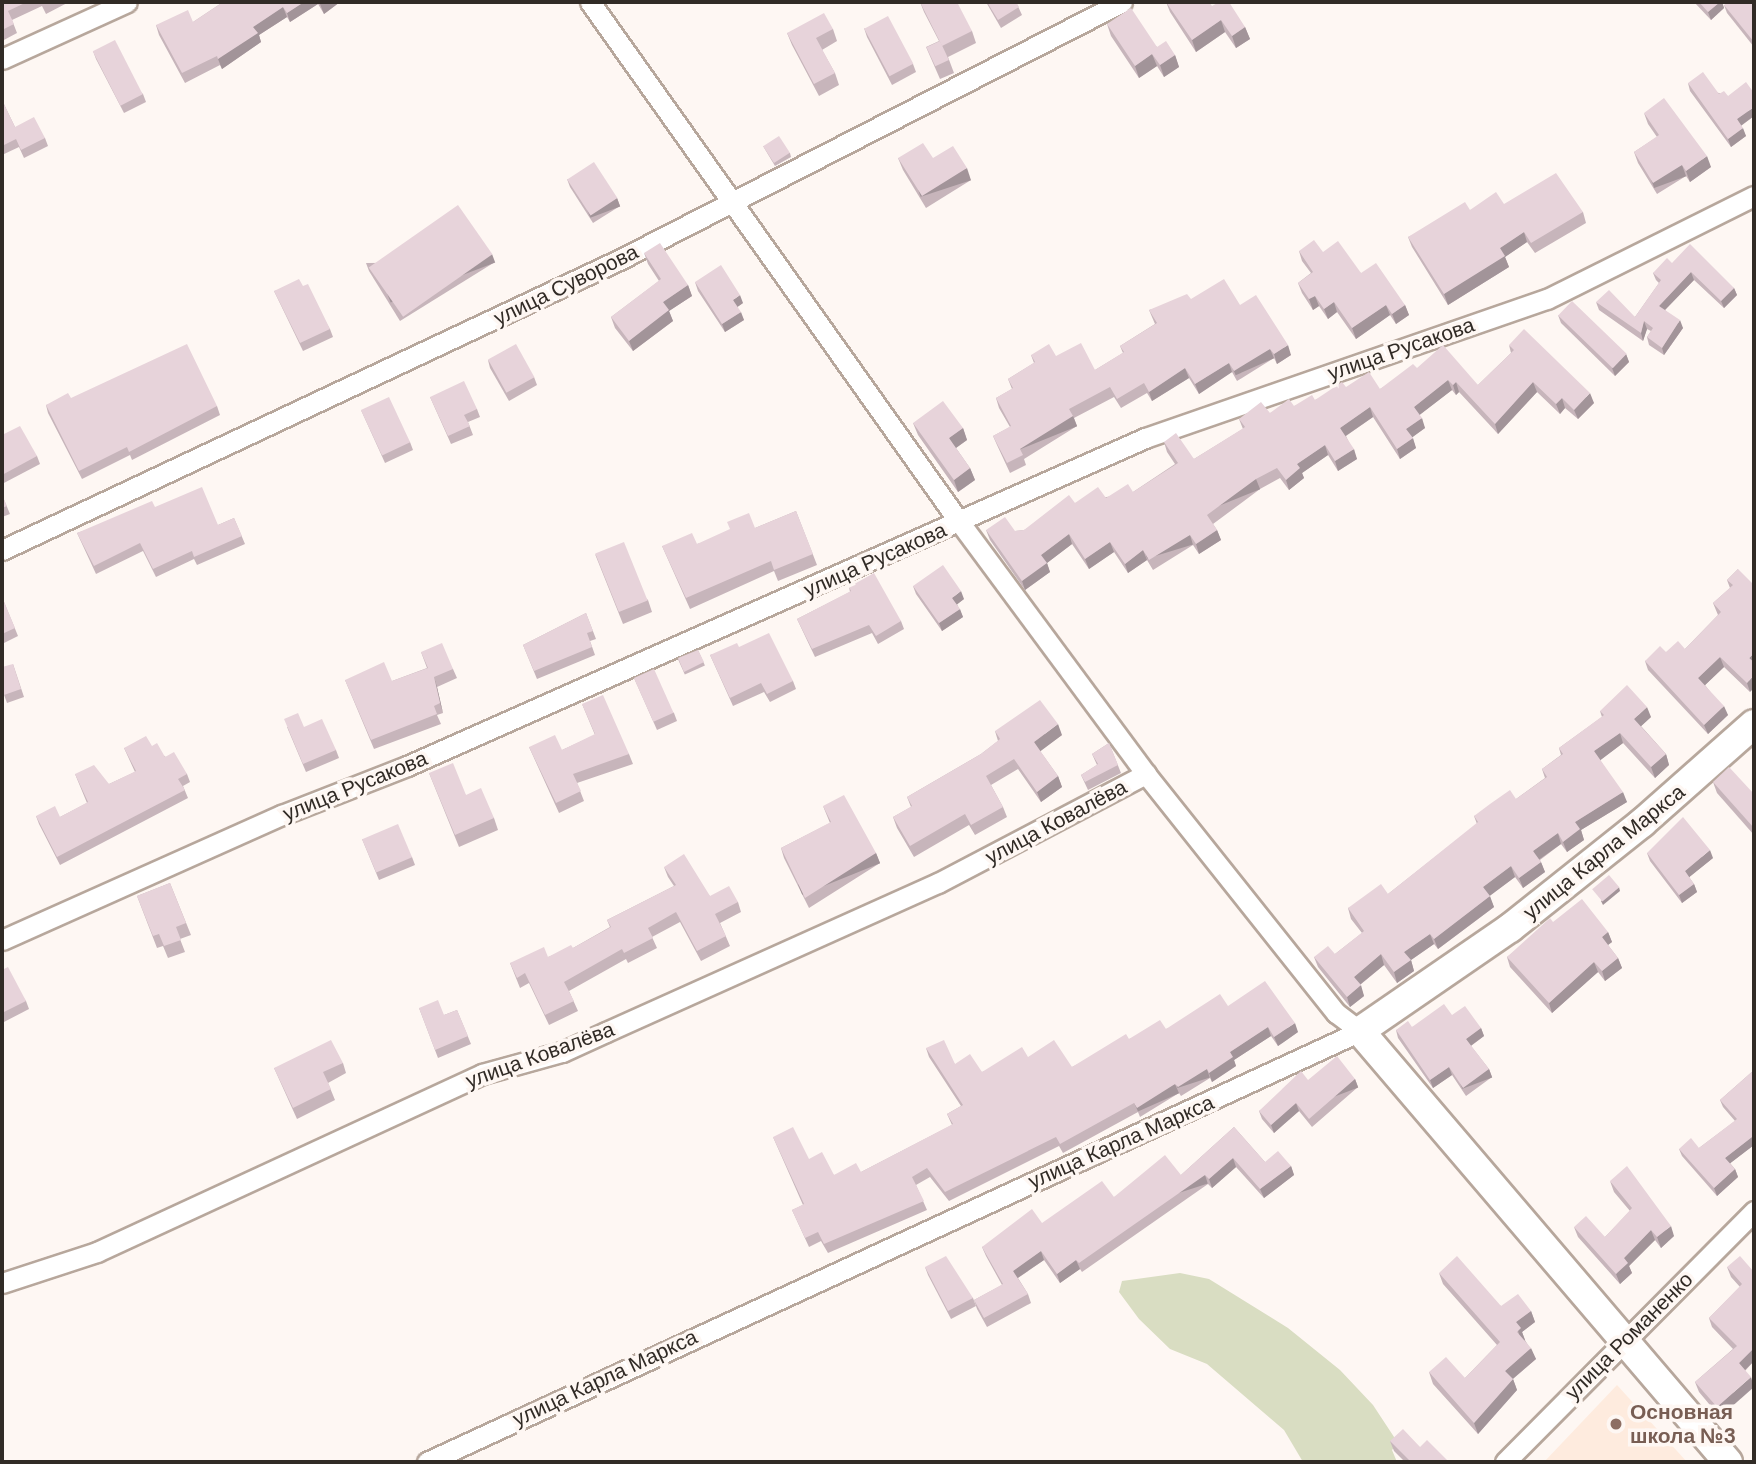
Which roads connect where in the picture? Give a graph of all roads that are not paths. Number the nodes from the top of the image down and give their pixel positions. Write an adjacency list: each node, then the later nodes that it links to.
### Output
1 (127, 2): 4 (street)
2 (590, 2): 6 (street)
3 (1122, 2): 6 (street, улица Суворова)
4 (2, 59)
5 (1754, 196): 7 (street, улица Русакова)
6 (735, 201): 7 (street); 8 (street, улица Суворова)
7 (960, 523): 10 (street); 11 (street, улица Русакова)
8 (2, 550)
9 (1754, 724): 12 (street, улица Карла Маркса)
10 (1146, 775): 12 (street); 14 (street, улица Ковалёва)
11 (2, 940)
12 (1360, 1031): 15 (street); 16 (street, улица Карла Маркса)
13 (1754, 1211): 15 (street, улица Романенко)
14 (2, 1283)
15 (1623, 1342): 17 (street, улица Романенко); 18 (street)
16 (427, 1462)
17 (1505, 1462)
18 (1728, 1462)

